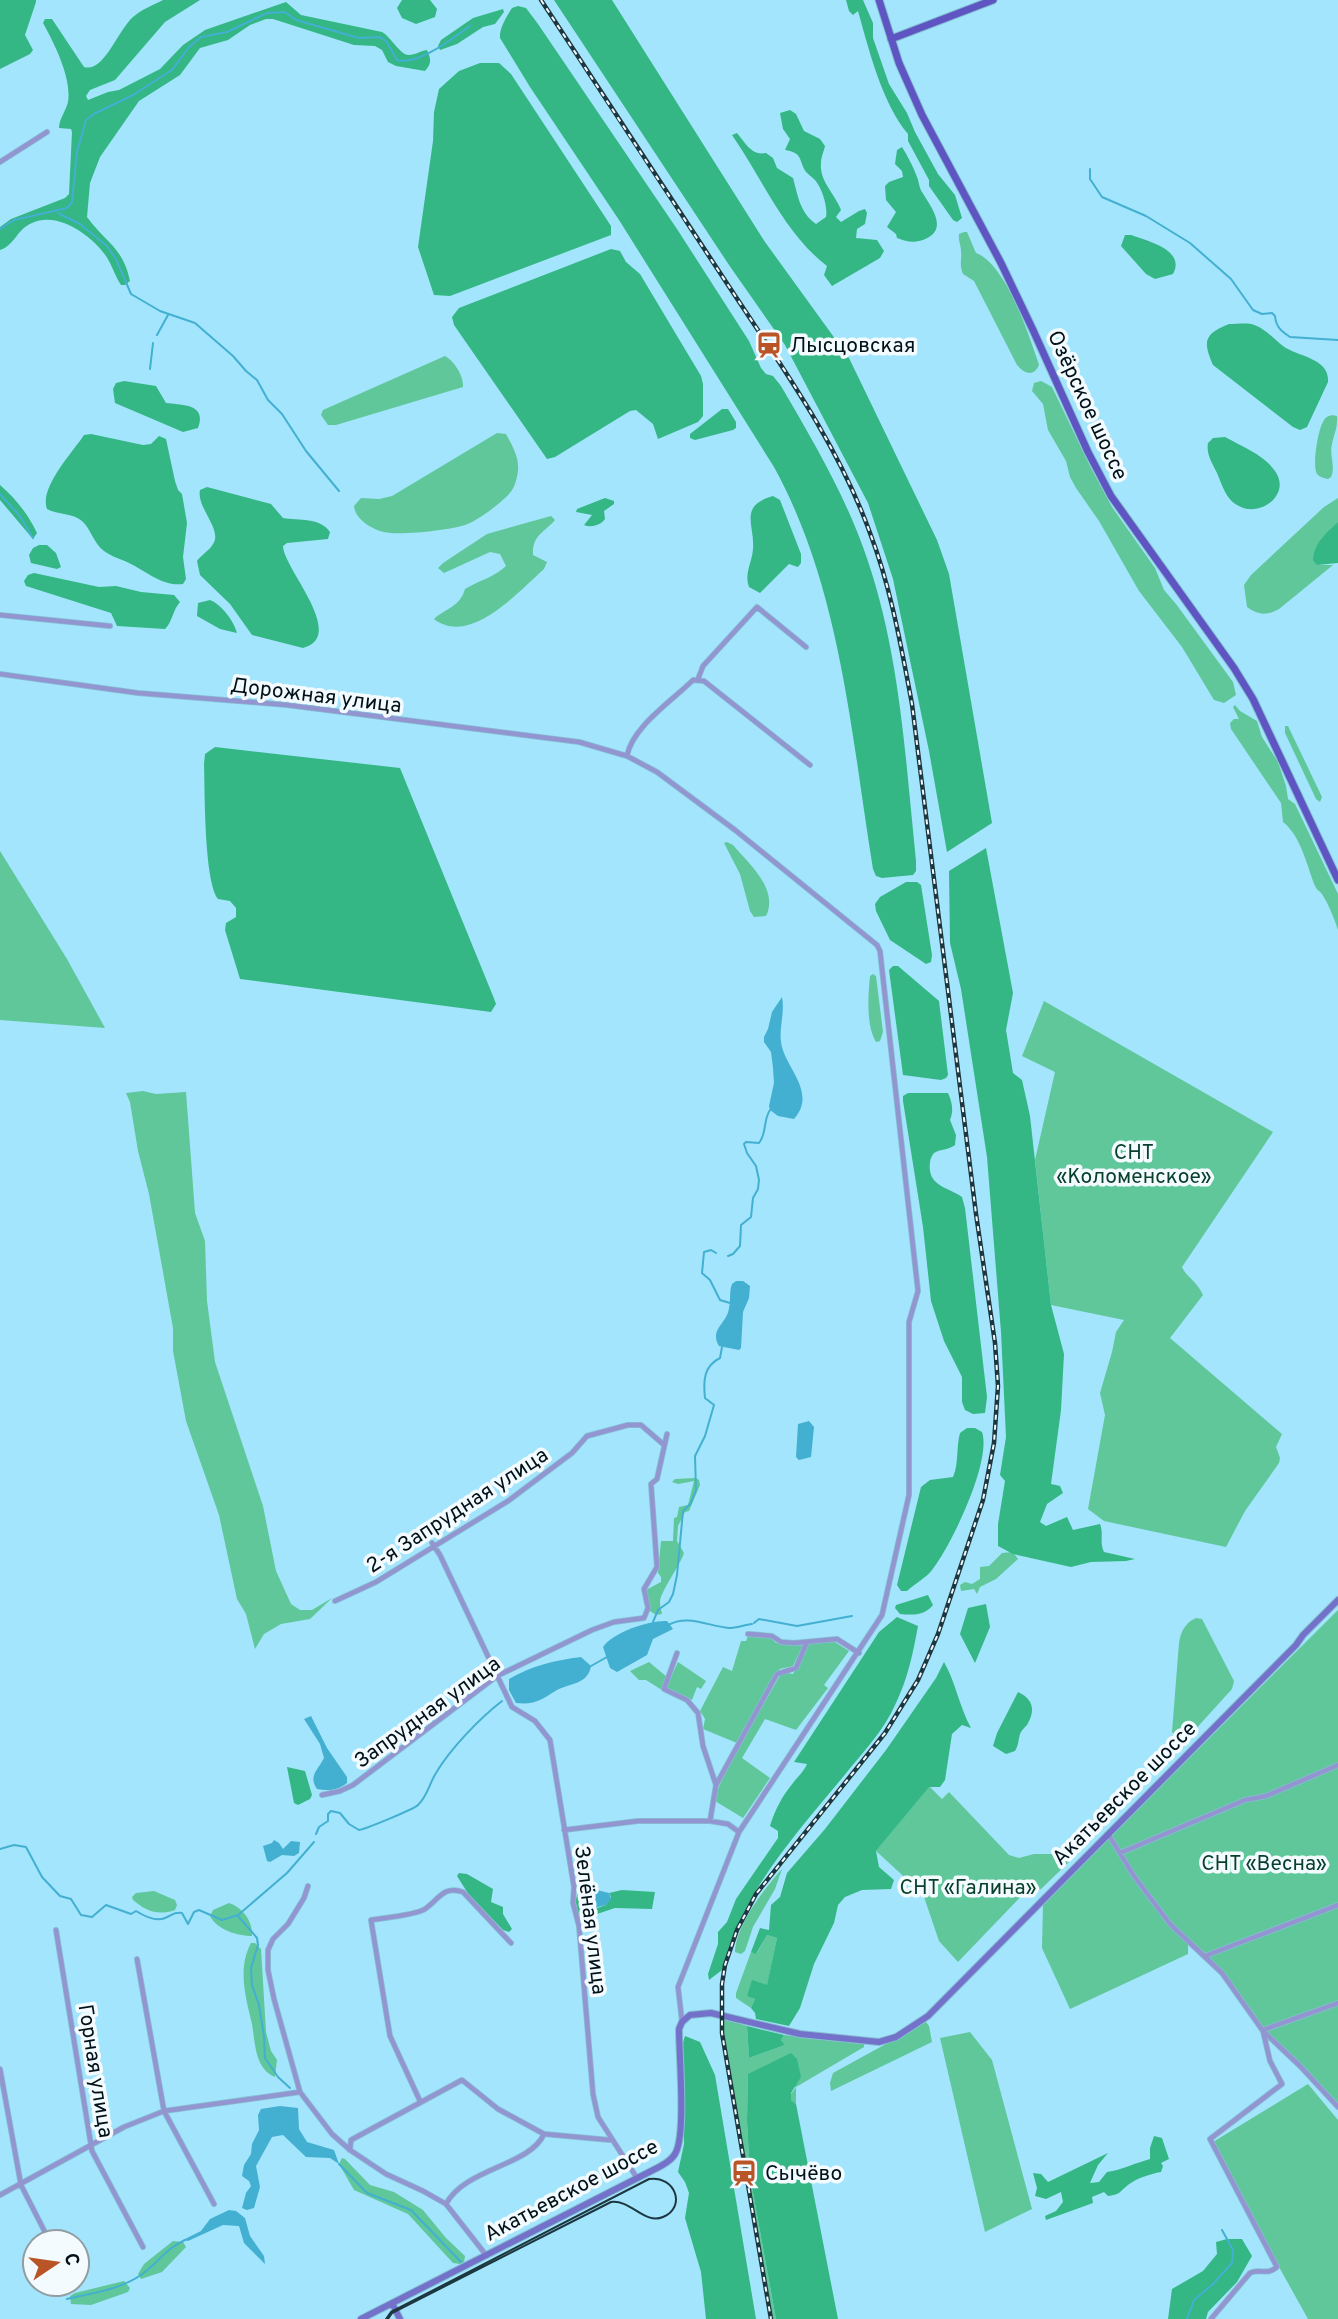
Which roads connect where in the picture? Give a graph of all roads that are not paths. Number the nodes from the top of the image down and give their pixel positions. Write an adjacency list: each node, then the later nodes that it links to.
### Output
1 (879, 0): 3 (main road, Озёрское шоссе)
2 (993, 0): 3 (main road)
3 (891, 39): 13 (main road, Озёрское шоссе)
4 (47, 132): 5 (street)
5 (0, 163)
6 (0, 615): 7 (street)
7 (110, 626)
8 (806, 647): 10 (street)
9 (0, 674): 11 (street, Дорожная улица)
10 (698, 679): 11 (street); 12 (street)
11 (627, 756): 22 (street, Дорожная улица)
12 (810, 765)
13 (1338, 880)
14 (667, 1434): 15 (street, Запрудная улица)
15 (663, 1445): 16 (street, 2-я Запрудная улица); 23 (street, Запрудная улица)
16 (433, 1545): 18 (street, 2-я Запрудная улица); 23 (street, Зелёная улица)
17 (1338, 1600): 39 (main road, Акатьевское шоссе)
18 (335, 1601)
19 (748, 1634): 20 (street)
20 (807, 1643): 22 (street); 25 (street)
21 (677, 1653): 25 (street)
22 (859, 1653): 29 (street, Дорожная улица)
23 (497, 1676): 26 (street, Запрудная улица); 28 (street, Зелёная улица)
24 (1338, 1765): 31 (street)
25 (716, 1785): 27 (street)
26 (322, 1795)
27 (710, 1821): 28 (street); 29 (street)
28 (564, 1830): 47 (street, Зелёная улица)
29 (739, 1832): 39 (street, Дорожная улица)
30 (1110, 1836): 31 (street)
31 (1120, 1853): 36 (street)
32 (308, 1886): 42 (street)
33 (1338, 1905): 36 (street)
34 (56, 1930): 48 (street, Горная улица)
35 (511, 1943): 43 (street)
36 (1205, 1956): 40 (street)
37 (137, 1959): 45 (street)
38 (1338, 2003): 40 (street)
39 (682, 2022): 50 (main road, Акатьевское шоссе)
40 (1263, 2031): 44 (street); 61 (street)
41 (0, 2069): 51 (street)
42 (300, 2092): 45 (street); 49 (street)
43 (420, 2101): 46 (street); 49 (street)
44 (1338, 2107)
45 (164, 2111): 48 (street); 53 (street)
46 (544, 2134): 47 (street); 54 (street)
47 (611, 2140): 50 (street, Зелёная улица)
48 (92, 2144): 51 (street); 56 (street, Горная улица)
49 (350, 2150): 54 (street)
50 (637, 2178): 57 (main road, Акатьевское шоссе)
51 (21, 2185): 52 (street); 55 (street)
52 (0, 2195)
53 (214, 2204)
54 (446, 2204): 57 (street)
55 (43, 2228)
56 (143, 2247)
57 (486, 2255): 58 (main road, Акатьевское шоссе)
58 (392, 2303): 59 (main road, Акатьевское шоссе); 60 (main road)
59 (360, 2319)
60 (400, 2319)
61 (1211, 2319)

